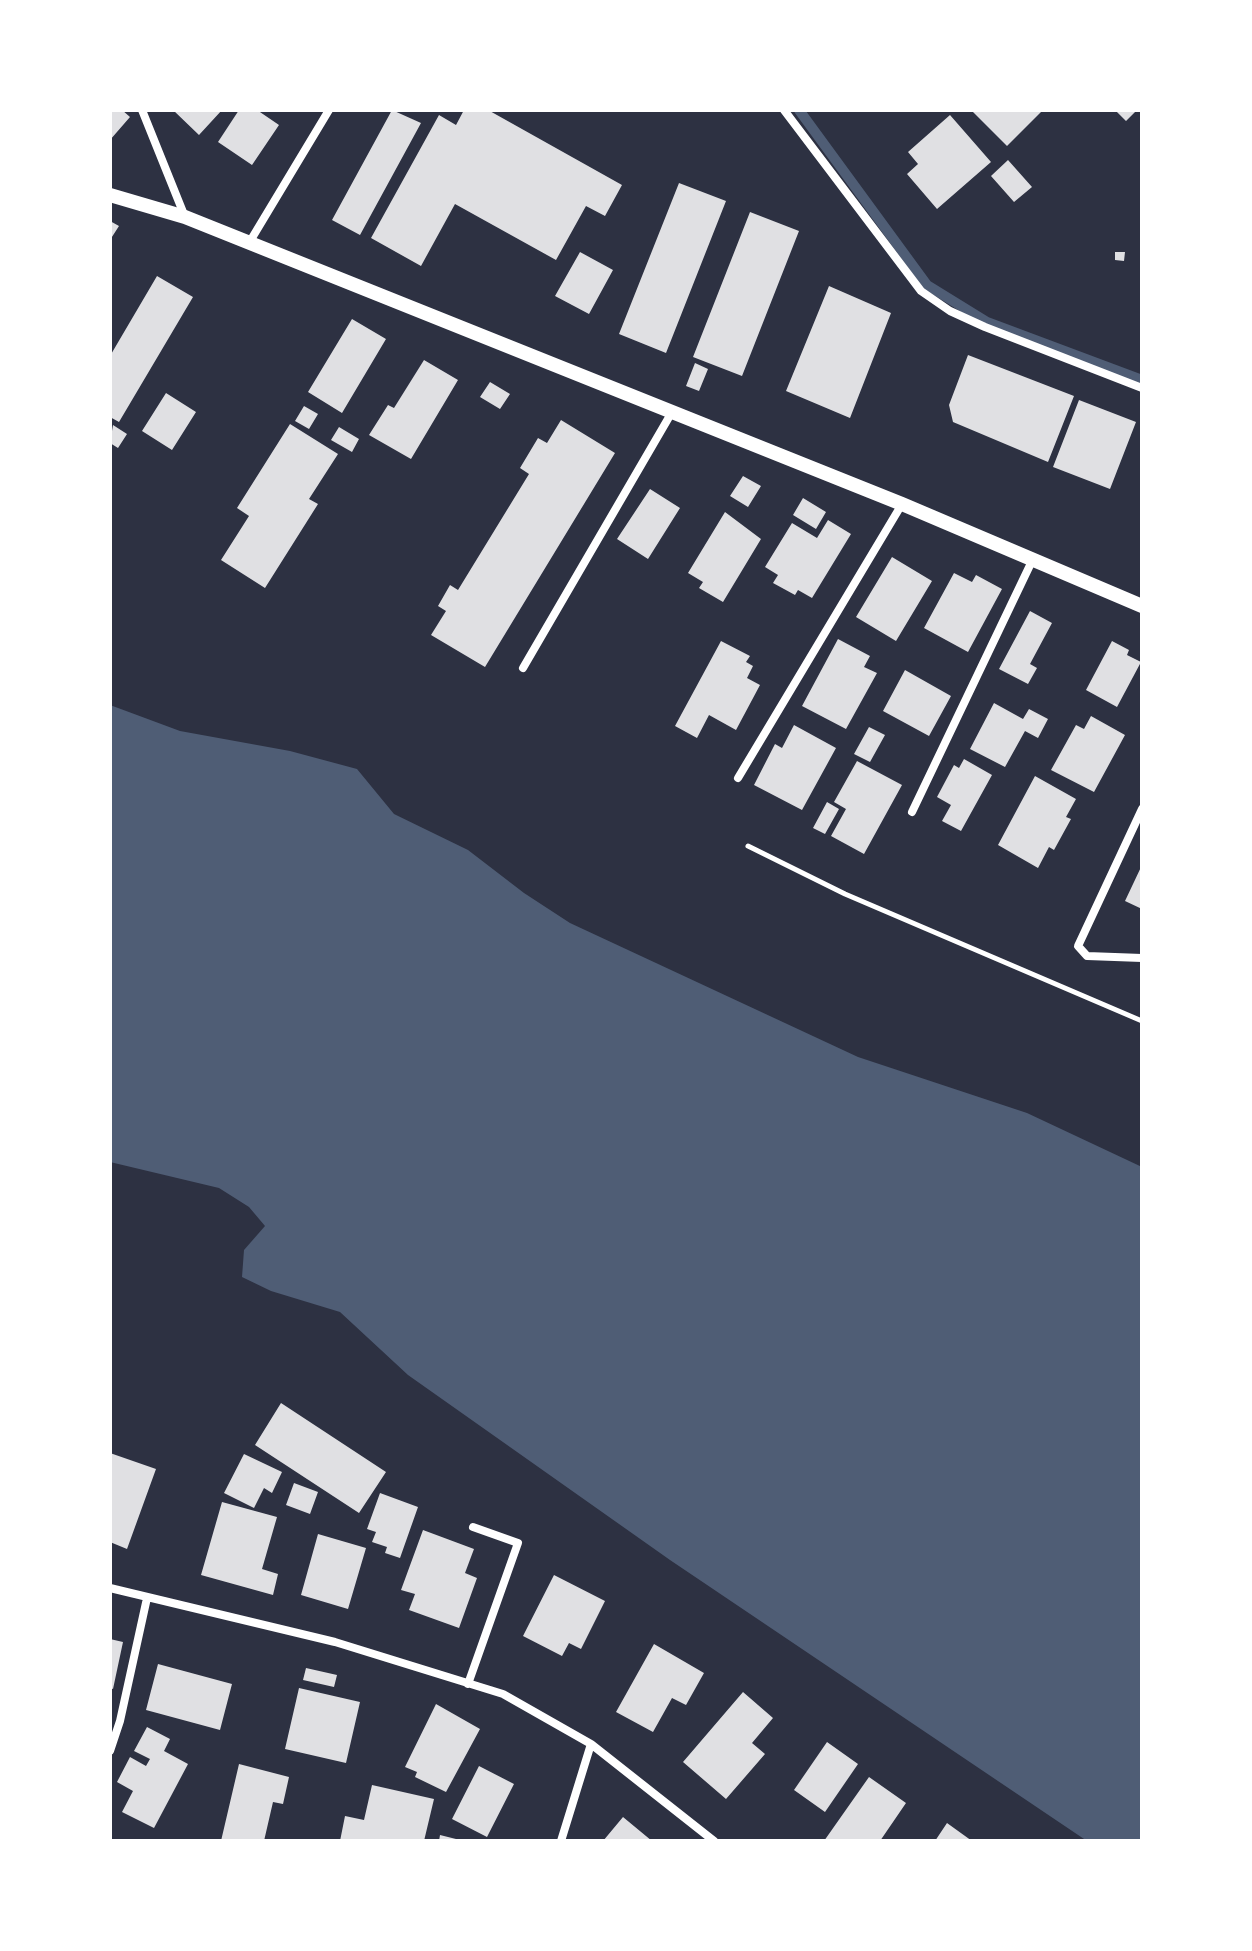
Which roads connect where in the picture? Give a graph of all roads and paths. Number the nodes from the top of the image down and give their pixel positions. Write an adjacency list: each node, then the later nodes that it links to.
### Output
1 (142, 110): 5 (street)
2 (329, 110): 6 (street)
3 (784, 110): 7 (street)
4 (110, 195): 5 (street)
5 (185, 217): 6 (street)
6 (249, 243): 8 (street)
7 (1142, 388)
8 (672, 412): 9 (street); 12 (street)
9 (902, 504): 10 (street); 13 (street)
10 (1032, 561): 11 (street); 15 (street)
11 (1142, 606)
12 (523, 668)
13 (738, 778)
14 (1142, 809): 17 (street)
15 (912, 812)
16 (748, 846): 18 (path)
17 (1142, 958)
18 (1142, 1021)
19 (473, 1527): 22 (street)
20 (110, 1588): 21 (street)
21 (147, 1598): 22 (street); 24 (street)
22 (468, 1684): 23 (street)
23 (591, 1744): 25 (street); 26 (street)
24 (110, 1751)
25 (561, 1841)
26 (714, 1841)

